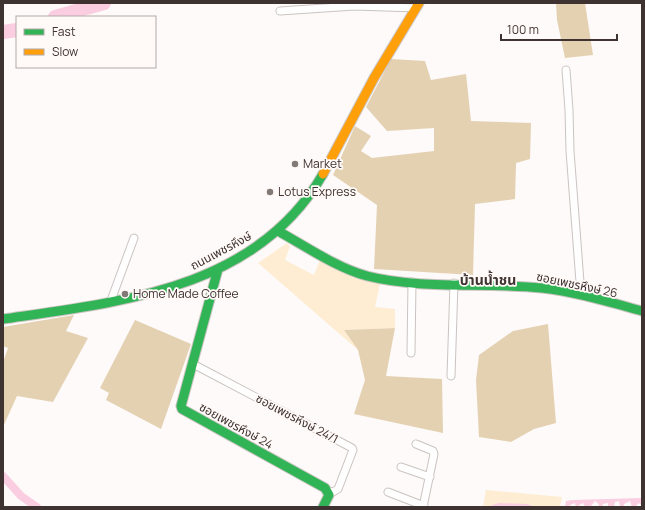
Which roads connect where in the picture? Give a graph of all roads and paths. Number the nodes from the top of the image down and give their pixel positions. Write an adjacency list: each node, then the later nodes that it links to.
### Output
1 (377, 4): 2 (street); 3 (street)
2 (418, 5): 5 (street, ถนนเพชรหึงษ์)
3 (280, 11)
4 (566, 70): 10 (street)
5 (278, 231): 7 (street, ถนนเพชรหึงษ์); 8 (street, ซอยเพชรหึงษ์ 26)
6 (134, 238): 11 (street)
7 (218, 269): 11 (street, ถนนเพชรหึงษ์); 15 (street, ซอยเพชรหึงษ์ 24)
8 (412, 282): 9 (street, ซอยเพชรหึงษ์ 26); 14 (street)
9 (454, 283): 10 (street, ซอยเพชรหึงษ์ 26); 16 (street)
10 (581, 295): 12 (street, ซอยเพชรหึงษ์ 26)
11 (110, 304): 13 (street, ถนนเพชรหึงษ์)
12 (642, 311)
13 (3, 319)
14 (411, 353)
15 (193, 364): 20 (street, ซอยเพชรหึงษ์ 24); 20 (street, ซอยเพชรหึงษ์ 24/1)
16 (451, 376)
17 (416, 444): 19 (street)
18 (401, 467): 19 (street)
19 (430, 477): 23 (street)
20 (328, 491): 22 (street)
21 (388, 492): 23 (street)
22 (324, 507)
23 (424, 507)

